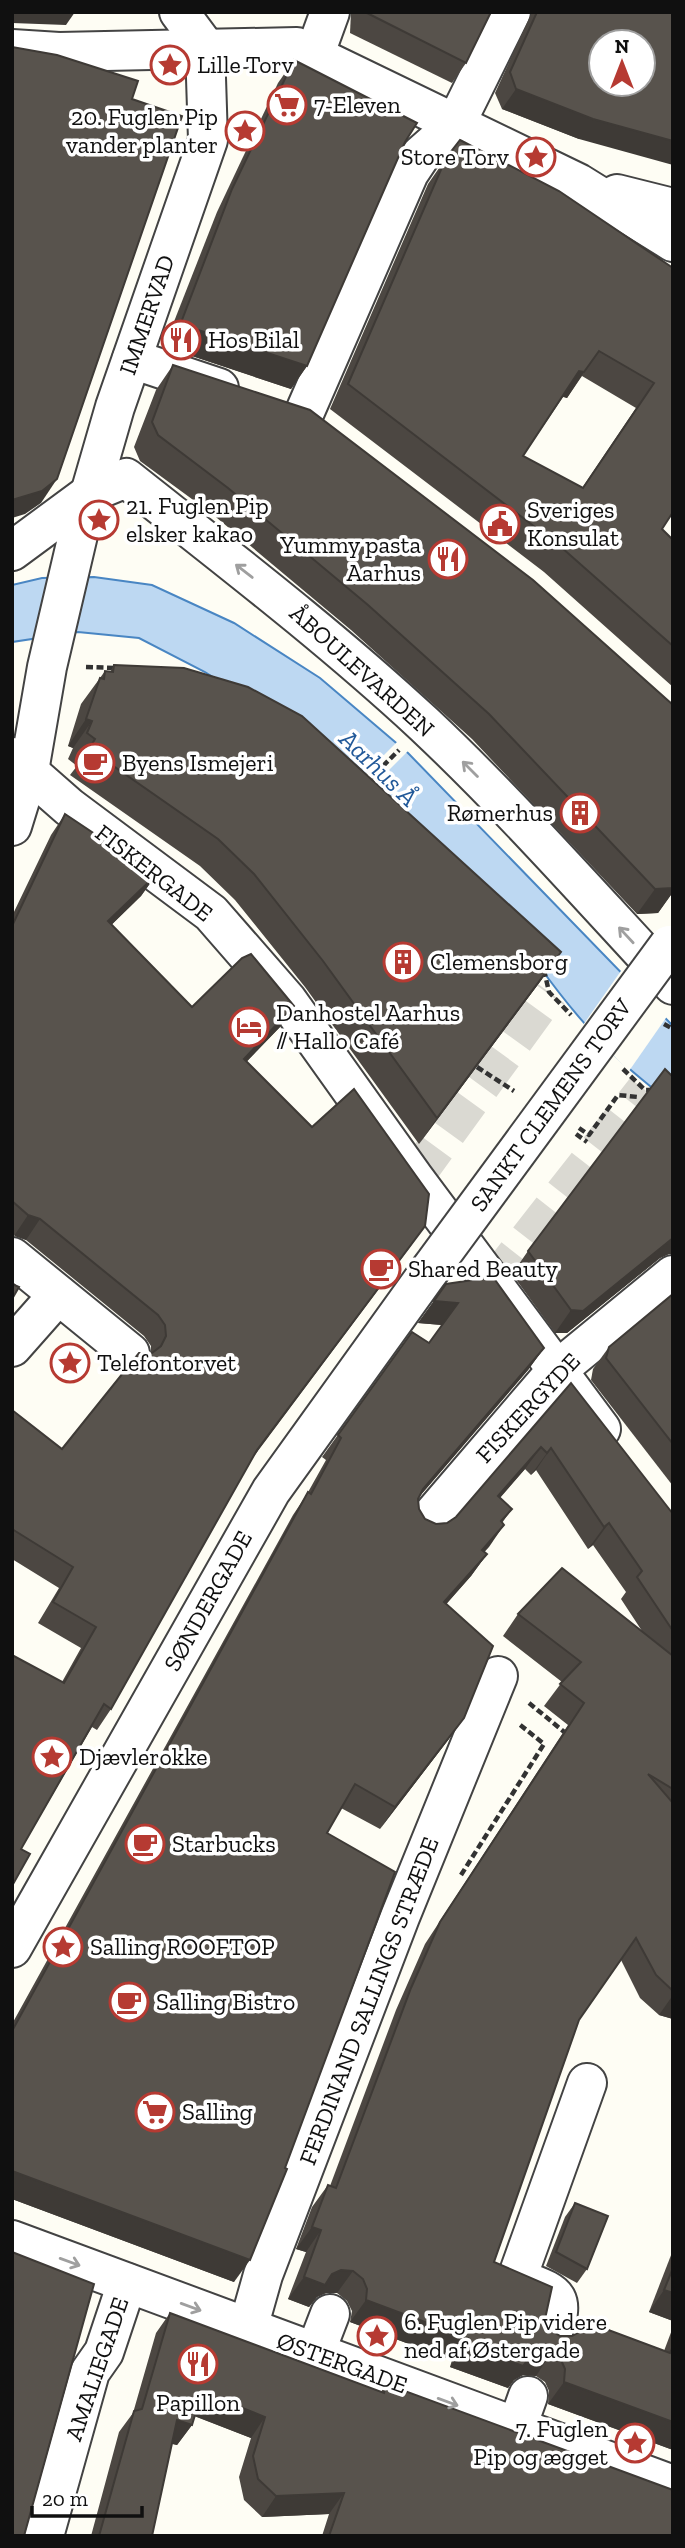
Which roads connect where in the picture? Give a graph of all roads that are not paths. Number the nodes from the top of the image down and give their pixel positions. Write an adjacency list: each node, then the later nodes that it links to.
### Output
1 (179, 12): 4 (street)
2 (330, 12): 6 (street)
3 (511, 12): 7 (street)
4 (205, 47): 5 (street); 6 (street); 11 (street, IMMERVAD)
5 (12, 49)
6 (305, 52): 7 (street)
7 (454, 125): 8 (street); 12 (street)
8 (578, 183): 9 (street); 10 (street)
9 (673, 208)
10 (673, 242)
11 (132, 359): 12 (street); 14 (street, IMMERVAD)
12 (303, 416): 13 (street)
13 (335, 441)
14 (92, 492): 15 (street, ÅBOULEVARDEN); 16 (street, IMMERVAD); 20 (street, ÅBOULEVARDEN, one-way to 14)
15 (12, 551)
16 (36, 667): 17 (street, IMMERVAD)
17 (20, 764): 18 (street, IMMERVAD); 27 (street, FISKERGADE)
18 (12, 826)
19 (671, 942): 22 (street, SANKT CLEMENS TORV, bridge)
20 (673, 985)
21 (12, 1257): 24 (street)
22 (430, 1270): 31 (street, SØNDERGADE)
23 (673, 1275): 27 (street, FISKERGYDE)
24 (58, 1295): 25 (street); 26 (street)
25 (12, 1347)
26 (130, 1353)
27 (556, 1371): 28 (street, FISKERGADE); 29 (street, FISKERGYDE)
28 (623, 1457)
29 (424, 1524)
30 (498, 1676): 36 (street, FERDINAND SALLINGS STRÆDE)
31 (12, 1948)
32 (587, 2083): 37 (street)
33 (12, 2240): 34 (street, ØSTERGADE, one-way to 34)
34 (127, 2283): 36 (street, ØSTERGADE, one-way to 36); 40 (street, AMALIEGADE)
35 (330, 2314): 38 (street)
36 (248, 2328): 38 (street, ØSTERGADE)
37 (551, 2337)
38 (315, 2353): 39 (street, ØSTERGADE, one-way to 39)
39 (673, 2485)
40 (44, 2536)

